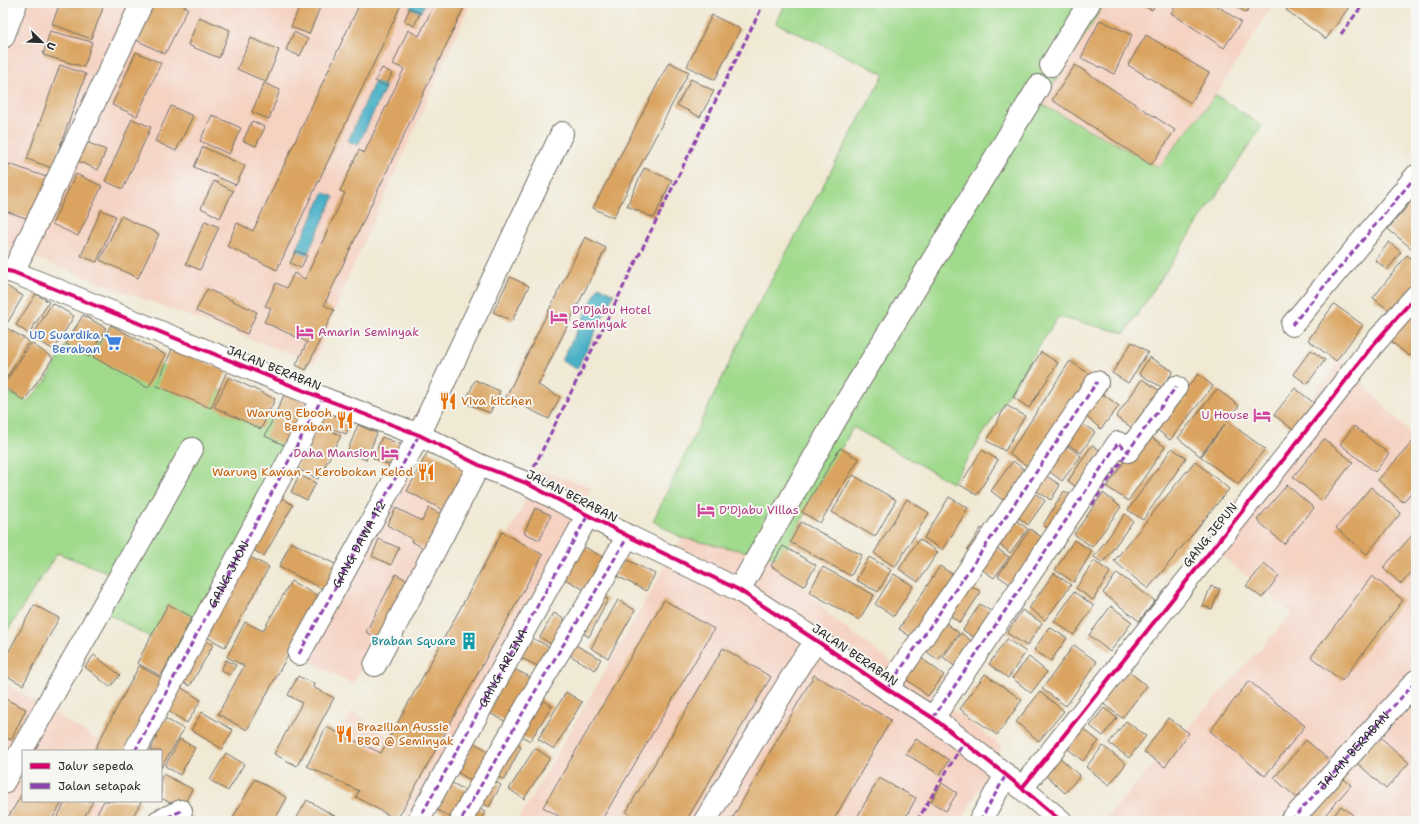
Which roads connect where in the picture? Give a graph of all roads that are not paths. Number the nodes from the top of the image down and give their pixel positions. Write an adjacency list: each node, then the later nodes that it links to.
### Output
1 (16, 3): 4 (street)
2 (142, 3): 9 (street)
3 (1089, 3): 5 (street)
4 (5, 28)
5 (1051, 65)
6 (1039, 86): 22 (street)
7 (562, 133): 15 (street, GANG DAWA 112)
8 (1416, 176): 11 (street)
9 (8, 271): 14 (street, JALAN BERABAN)
10 (1416, 296): 30 (street, GANG JEPUN)
11 (1292, 325)
12 (1097, 382): 27 (street)
13 (1176, 387): 17 (street)
14 (322, 398): 15 (street, JALAN BERABAN); 29 (street, GANG JHON)
15 (419, 435): 18 (street, JALAN BERABAN); 24 (street, GANG DAWA 112)
16 (192, 449): 31 (street)
17 (1128, 451): 19 (street); 28 (street)
18 (479, 465): 20 (street, JALAN BERABAN); 25 (street)
19 (1092, 505)
20 (588, 515): 21 (street, JALAN BERABAN); 35 (street, GANG ARLINA)
21 (628, 536): 22 (street, JALAN BERABAN); 33 (street)
22 (739, 590): 23 (street, JALAN BERABAN)
23 (817, 641): 27 (street, JALAN BERABAN); 36 (street)
24 (300, 654)
25 (375, 665)
26 (1416, 681): 39 (street, JALAN BERABAN)
27 (888, 689): 28 (street, JALAN BERABAN)
28 (933, 718): 30 (street, JALAN BERABAN)
29 (136, 750)
30 (1014, 781): 37 (street, GANG JEPUN); 38 (street, JALAN BERABAN)
31 (3, 783)
32 (181, 811): 34 (street)
33 (462, 818)
34 (159, 821)
35 (418, 821)
36 (705, 821)
37 (980, 821)
38 (1061, 821)
39 (1291, 821)

